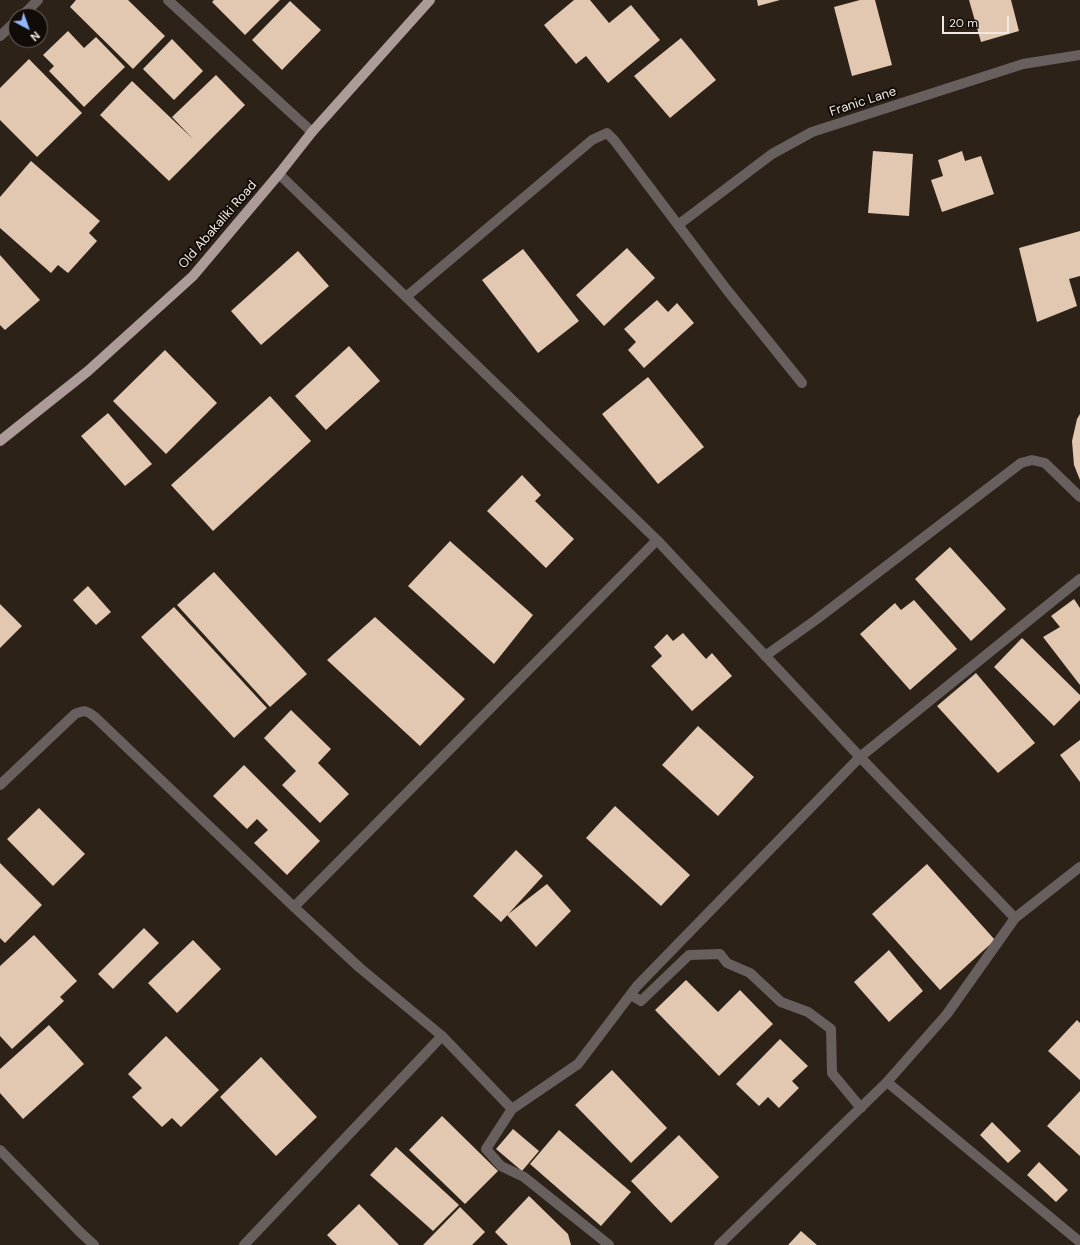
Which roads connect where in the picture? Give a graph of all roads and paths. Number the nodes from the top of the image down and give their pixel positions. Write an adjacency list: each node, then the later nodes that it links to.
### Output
1 (38, 0): 4 (street)
2 (168, 0): 8 (street)
3 (430, 0): 8 (main road, Old Abakaliki Road)
4 (30, 8)
5 (8, 28): 6 (street)
6 (0, 36)
7 (1080, 55): 10 (street, Franic Lane)
8 (312, 132): 9 (main road, Old Abakaliki Road)
9 (279, 174): 11 (street); 13 (main road, Old Abakaliki Road)
10 (678, 225): 11 (street); 12 (street)
11 (406, 297): 15 (street)
12 (802, 383)
13 (0, 441)
14 (1080, 497): 17 (street)
15 (657, 540): 17 (street); 21 (street)
16 (1080, 579): 18 (street)
17 (765, 656): 18 (street)
18 (860, 757): 22 (street); 23 (street)
19 (0, 785): 21 (street)
20 (1080, 867): 22 (street)
21 (294, 907): 24 (street)
22 (1016, 918): 25 (street)
23 (631, 995): 26 (street); 27 (street)
24 (442, 1036): 27 (street); 31 (street)
25 (887, 1082): 26 (street); 29 (street)
26 (861, 1108): 33 (street)
27 (512, 1109): 32 (street)
28 (0, 1150): 30 (street)
29 (1080, 1242)
30 (94, 1245)
31 (244, 1245)
32 (609, 1245)
33 (719, 1245)

